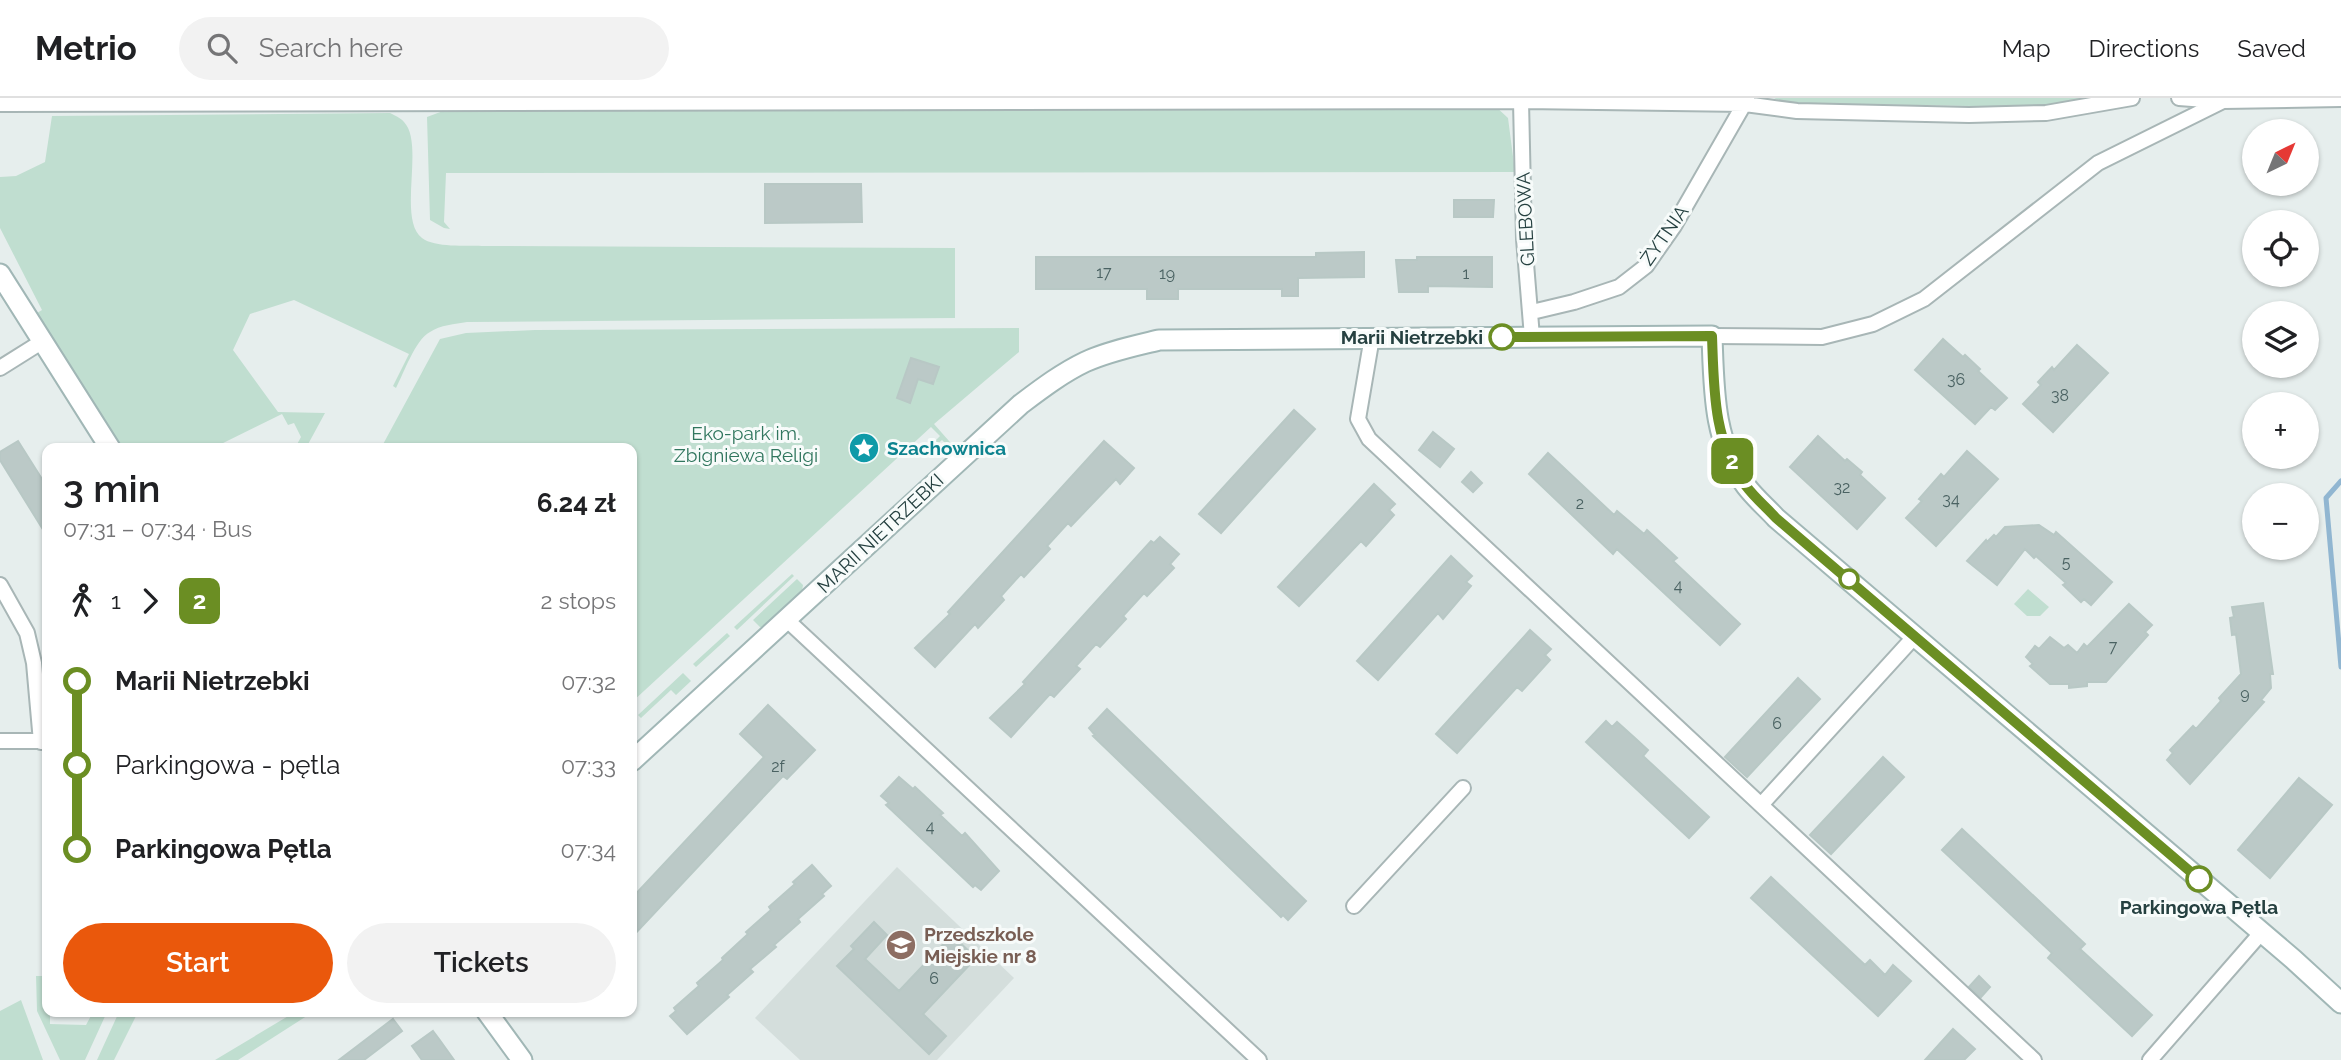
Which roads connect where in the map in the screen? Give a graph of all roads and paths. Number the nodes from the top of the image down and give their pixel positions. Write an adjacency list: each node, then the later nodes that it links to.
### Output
1 (2132, 98): 5 (street)
2 (2179, 98): 6 (street)
3 (2341, 99): 6 (street, MARII NIETRZEBKI)
4 (529, 101): 7 (street); 8 (street)
5 (1746, 101): 7 (street); 10 (street, ŻYTNIA)
6 (2223, 101): 11 (street, MARII NIETRZEBKI)
7 (1521, 102): 10 (street, GLEBOWA)
8 (0, 104)
9 (0, 274): 14 (street)
10 (1532, 312): 13 (street, GLEBOWA)
11 (1712, 336): 13 (street, MARII NIETRZEBKI); 19 (street)
12 (1372, 337): 13 (street, MARII NIETRZEBKI); 18 (street, MARII NIETRZEBKI); 25 (street)
13 (1532, 337)
14 (43, 341): 15 (street); 16 (street)
15 (0, 368)
16 (107, 443)
17 (0, 585): 20 (street)
18 (787, 620): 23 (street, MARII NIETRZEBKI); 31 (street)
19 (1915, 636): 25 (street); 27 (street)
20 (42, 725)
21 (0, 741): 22 (street)
22 (42, 741)
23 (637, 756)
24 (1463, 788): 26 (street)
25 (1761, 805): 32 (street)
26 (1354, 906)
27 (2262, 933): 28 (street); 33 (street)
28 (2341, 1003)
29 (491, 1017): 30 (street)
30 (522, 1060)
31 (1259, 1060)
32 (2034, 1060)
33 (2150, 1060)

